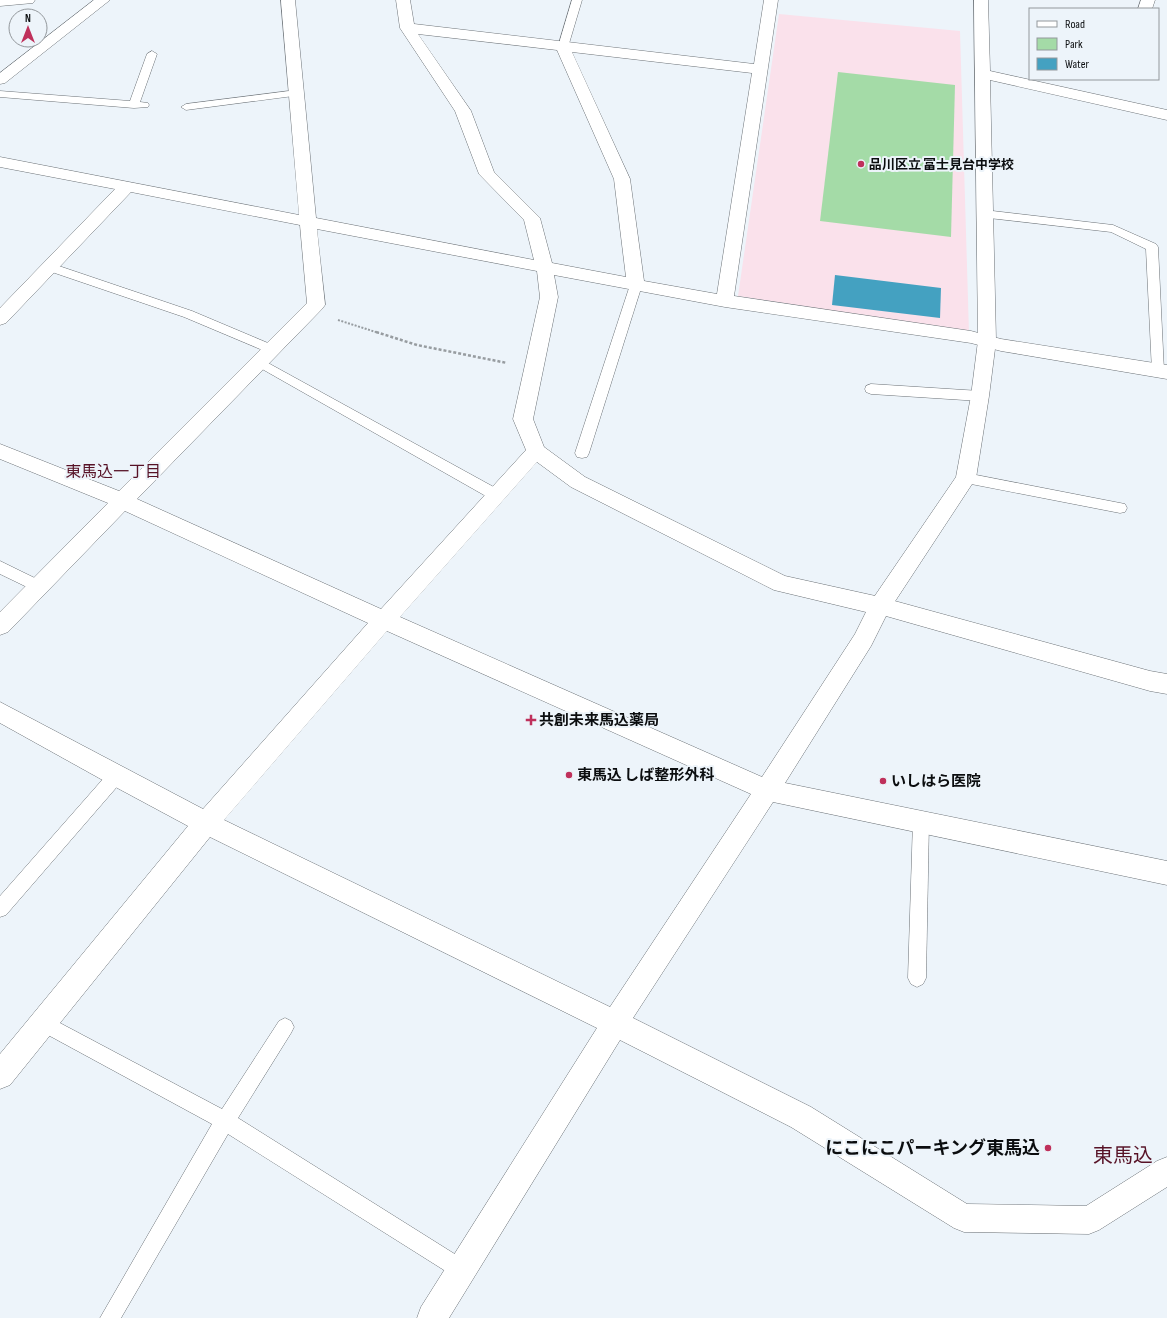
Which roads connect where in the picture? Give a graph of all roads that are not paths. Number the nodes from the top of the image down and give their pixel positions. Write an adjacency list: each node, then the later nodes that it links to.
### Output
1 (28, 0): 8 (street)
2 (103, 0): 14 (street)
3 (288, 0): 15 (street)
4 (403, 0): 9 (street)
5 (577, 0): 10 (lane)
6 (771, 0): 12 (street)
7 (981, 0): 13 (street)
8 (0, 2)
9 (407, 28): 10 (street); 24 (street)
10 (563, 47): 12 (street); 25 (street)
11 (152, 54): 16 (lane)
12 (759, 69): 26 (street)
13 (982, 74): 18 (street); 21 (street)
14 (0, 80)
15 (297, 92): 17 (lane); 22 (street)
16 (0, 94)
17 (186, 107)
18 (1167, 116)
19 (0, 162): 20 (street)
20 (127, 187): 22 (street); 23 (street)
21 (984, 214): 28 (street); 30 (lane)
22 (310, 223): 24 (street); 29 (street)
23 (50, 267): 27 (street); 29 (lane)
24 (545, 269): 25 (street); 34 (street)
25 (636, 285): 26 (street); 35 (lane)
26 (724, 301): 28 (street)
27 (0, 319)
28 (987, 341): 30 (street); 32 (street)
29 (265, 355): 37 (lane); 38 (street)
30 (1162, 371)
31 (871, 389): 32 (lane)
32 (980, 396): 36 (street)
33 (0, 451): 38 (street)
34 (536, 451): 37 (street); 42 (street)
35 (582, 452)
36 (966, 478): 39 (lane); 42 (street)
37 (496, 495): 43 (street)
38 (123, 501): 41 (street); 43 (street)
39 (1120, 508)
40 (0, 566): 41 (lane)
41 (38, 586): 44 (street)
42 (880, 606): 45 (street); 48 (street)
43 (384, 620): 48 (street); 50 (street)
44 (0, 626)
45 (1167, 684)
46 (0, 712): 47 (street)
47 (116, 776): 50 (street); 52 (lane)
48 (767, 790): 49 (street); 55 (street)
49 (921, 821): 51 (street); 53 (lane)
50 (206, 823): 54 (street); 55 (street)
51 (1167, 873)
52 (0, 909)
53 (917, 978)
54 (44, 1023): 57 (street); 58 (lane)
55 (615, 1023): 59 (street); 60 (street)
56 (285, 1027): 58 (lane)
57 (0, 1075)
58 (225, 1120): 60 (lane); 61 (lane)
59 (1167, 1171)
60 (462, 1270): 62 (street)
61 (110, 1318)
62 (432, 1318)

